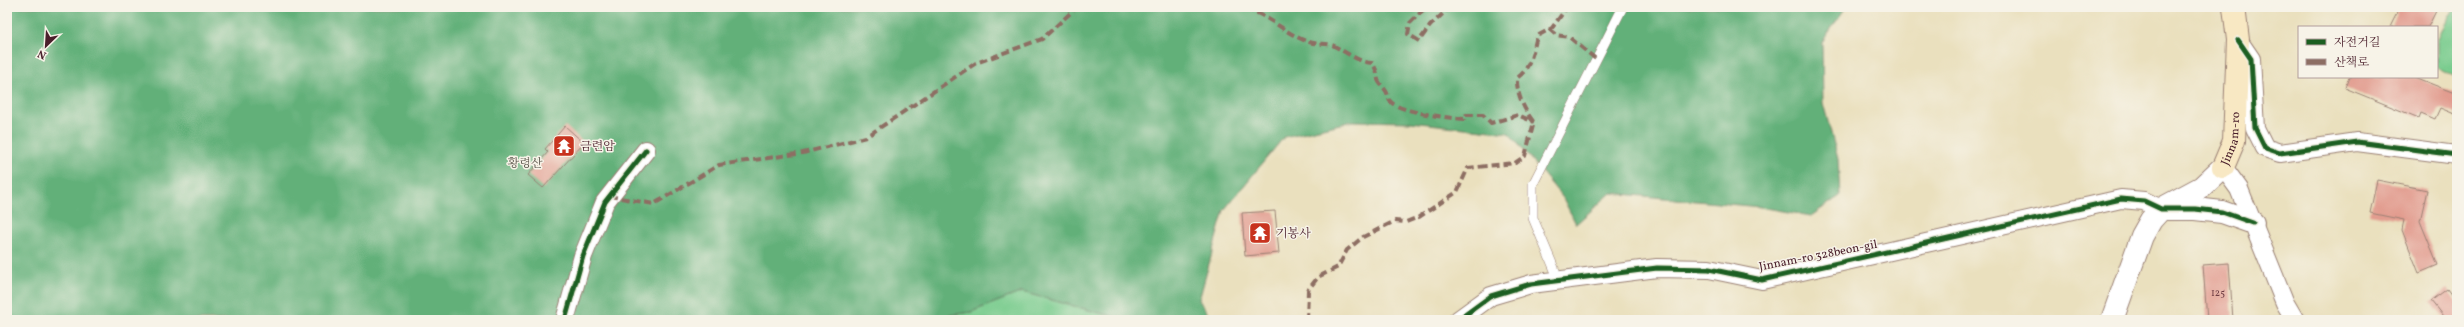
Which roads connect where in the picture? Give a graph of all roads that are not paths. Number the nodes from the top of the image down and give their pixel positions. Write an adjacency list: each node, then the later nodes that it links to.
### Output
1 (1623, 7): 9 (lane)
2 (2235, 8): 3 (main road, Jinnam-ro)
3 (2238, 40): 5 (street); 6 (main road, Jinnam-ro)
4 (646, 150): 10 (street)
5 (2457, 155)
6 (2223, 167): 7 (street, Jinnam-ro); 8 (street)
7 (2161, 209): 8 (street); 9 (street, Jinnam-ro 328beon-gil); 12 (street, Jinnam-ro)
8 (2253, 223): 13 (street)
9 (1559, 280): 11 (street, Jinnam-ro 328beon-gil)
10 (565, 320)
11 (1458, 320)
12 (2112, 320)
13 (2295, 320)

